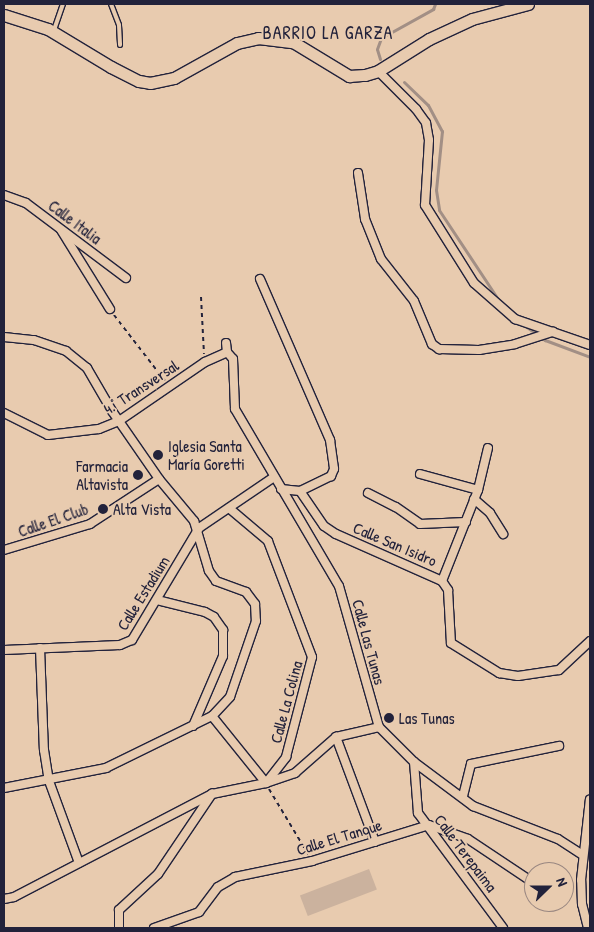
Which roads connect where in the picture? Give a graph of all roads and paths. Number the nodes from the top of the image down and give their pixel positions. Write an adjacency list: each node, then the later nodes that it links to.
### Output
1 (63, 4): 5 (lane)
2 (111, 4): 6 (lane)
3 (528, 4): 7 (main road)
4 (4, 14): 5 (main road)
5 (54, 32): 7 (main road)
6 (120, 45)
7 (378, 72): 15 (street)
8 (358, 172): 15 (street)
9 (4, 195): 10 (street, Calle Italia)
10 (58, 226): 11 (street, Calle Italia); 14 (street)
11 (126, 278)
12 (260, 278): 30 (street)
13 (200, 297): 20 (path)
14 (110, 309): 21 (path)
15 (553, 332): 18 (street)
16 (4, 337): 23 (street)
17 (226, 343): 19 (street)
18 (590, 345)
19 (227, 352): 20 (street, 4.° Transversal); 26 (street, Calle Las Tunas)
20 (206, 362): 21 (street, 4.° Transversal)
21 (168, 386): 23 (street, 4.° Transversal)
22 (4, 413): 23 (street, 4.° Transversal)
23 (119, 422): 27 (street)
24 (488, 448): 29 (street)
25 (420, 474): 29 (street)
26 (274, 478): 28 (street, Calle Las Tunas); 33 (street, Calle Estadium)
27 (159, 479): 35 (street); 37 (street, Calle El Club)
28 (282, 489): 30 (street); 45 (street, Calle Las Tunas)
29 (478, 490): 32 (street)
30 (300, 491): 38 (street, Calle San Isidro)
31 (368, 493): 34 (street)
32 (474, 499): 34 (street); 36 (street)
33 (229, 508): 35 (street, Calle Estadium); 50 (street, Calle La Colina)
34 (466, 522): 38 (street)
35 (199, 528): 39 (street, Calle Estadium); 43 (street)
36 (503, 534)
37 (4, 550)
38 (442, 581): 40 (street, Calle San Isidro)
39 (158, 600): 41 (street, Calle Estadium); 44 (street)
40 (590, 641)
41 (40, 648): 42 (street, Calle Estadium); 49 (street)
42 (4, 650)
43 (212, 716): 44 (street); 50 (street)
44 (193, 726): 49 (street)
45 (379, 727): 46 (street); 48 (street, Calle Las Tunas)
46 (336, 737): 50 (street); 56 (street)
47 (559, 746): 53 (street)
48 (414, 762): 53 (street, Calle Las Tunas); 55 (street, Calle Terepaima)
49 (49, 780): 51 (street); 59 (street)
50 (266, 783): 52 (street); 58 (path)
51 (4, 788)
52 (212, 794): 59 (street); 62 (street)
53 (463, 796): 57 (street, Calle Las Tunas)
54 (590, 799): 57 (street)
55 (429, 825): 56 (street, Calle El Tanque); 60 (street); 64 (street, Calle Terepaima)
56 (375, 842): 58 (street, Calle El Tanque)
57 (582, 854): 65 (street)
58 (312, 861): 63 (street, Calle El Tanque)
59 (79, 863): 61 (street)
60 (524, 876)
61 (4, 899)
62 (119, 928)
63 (154, 928)
64 (503, 928)
65 (588, 928)

